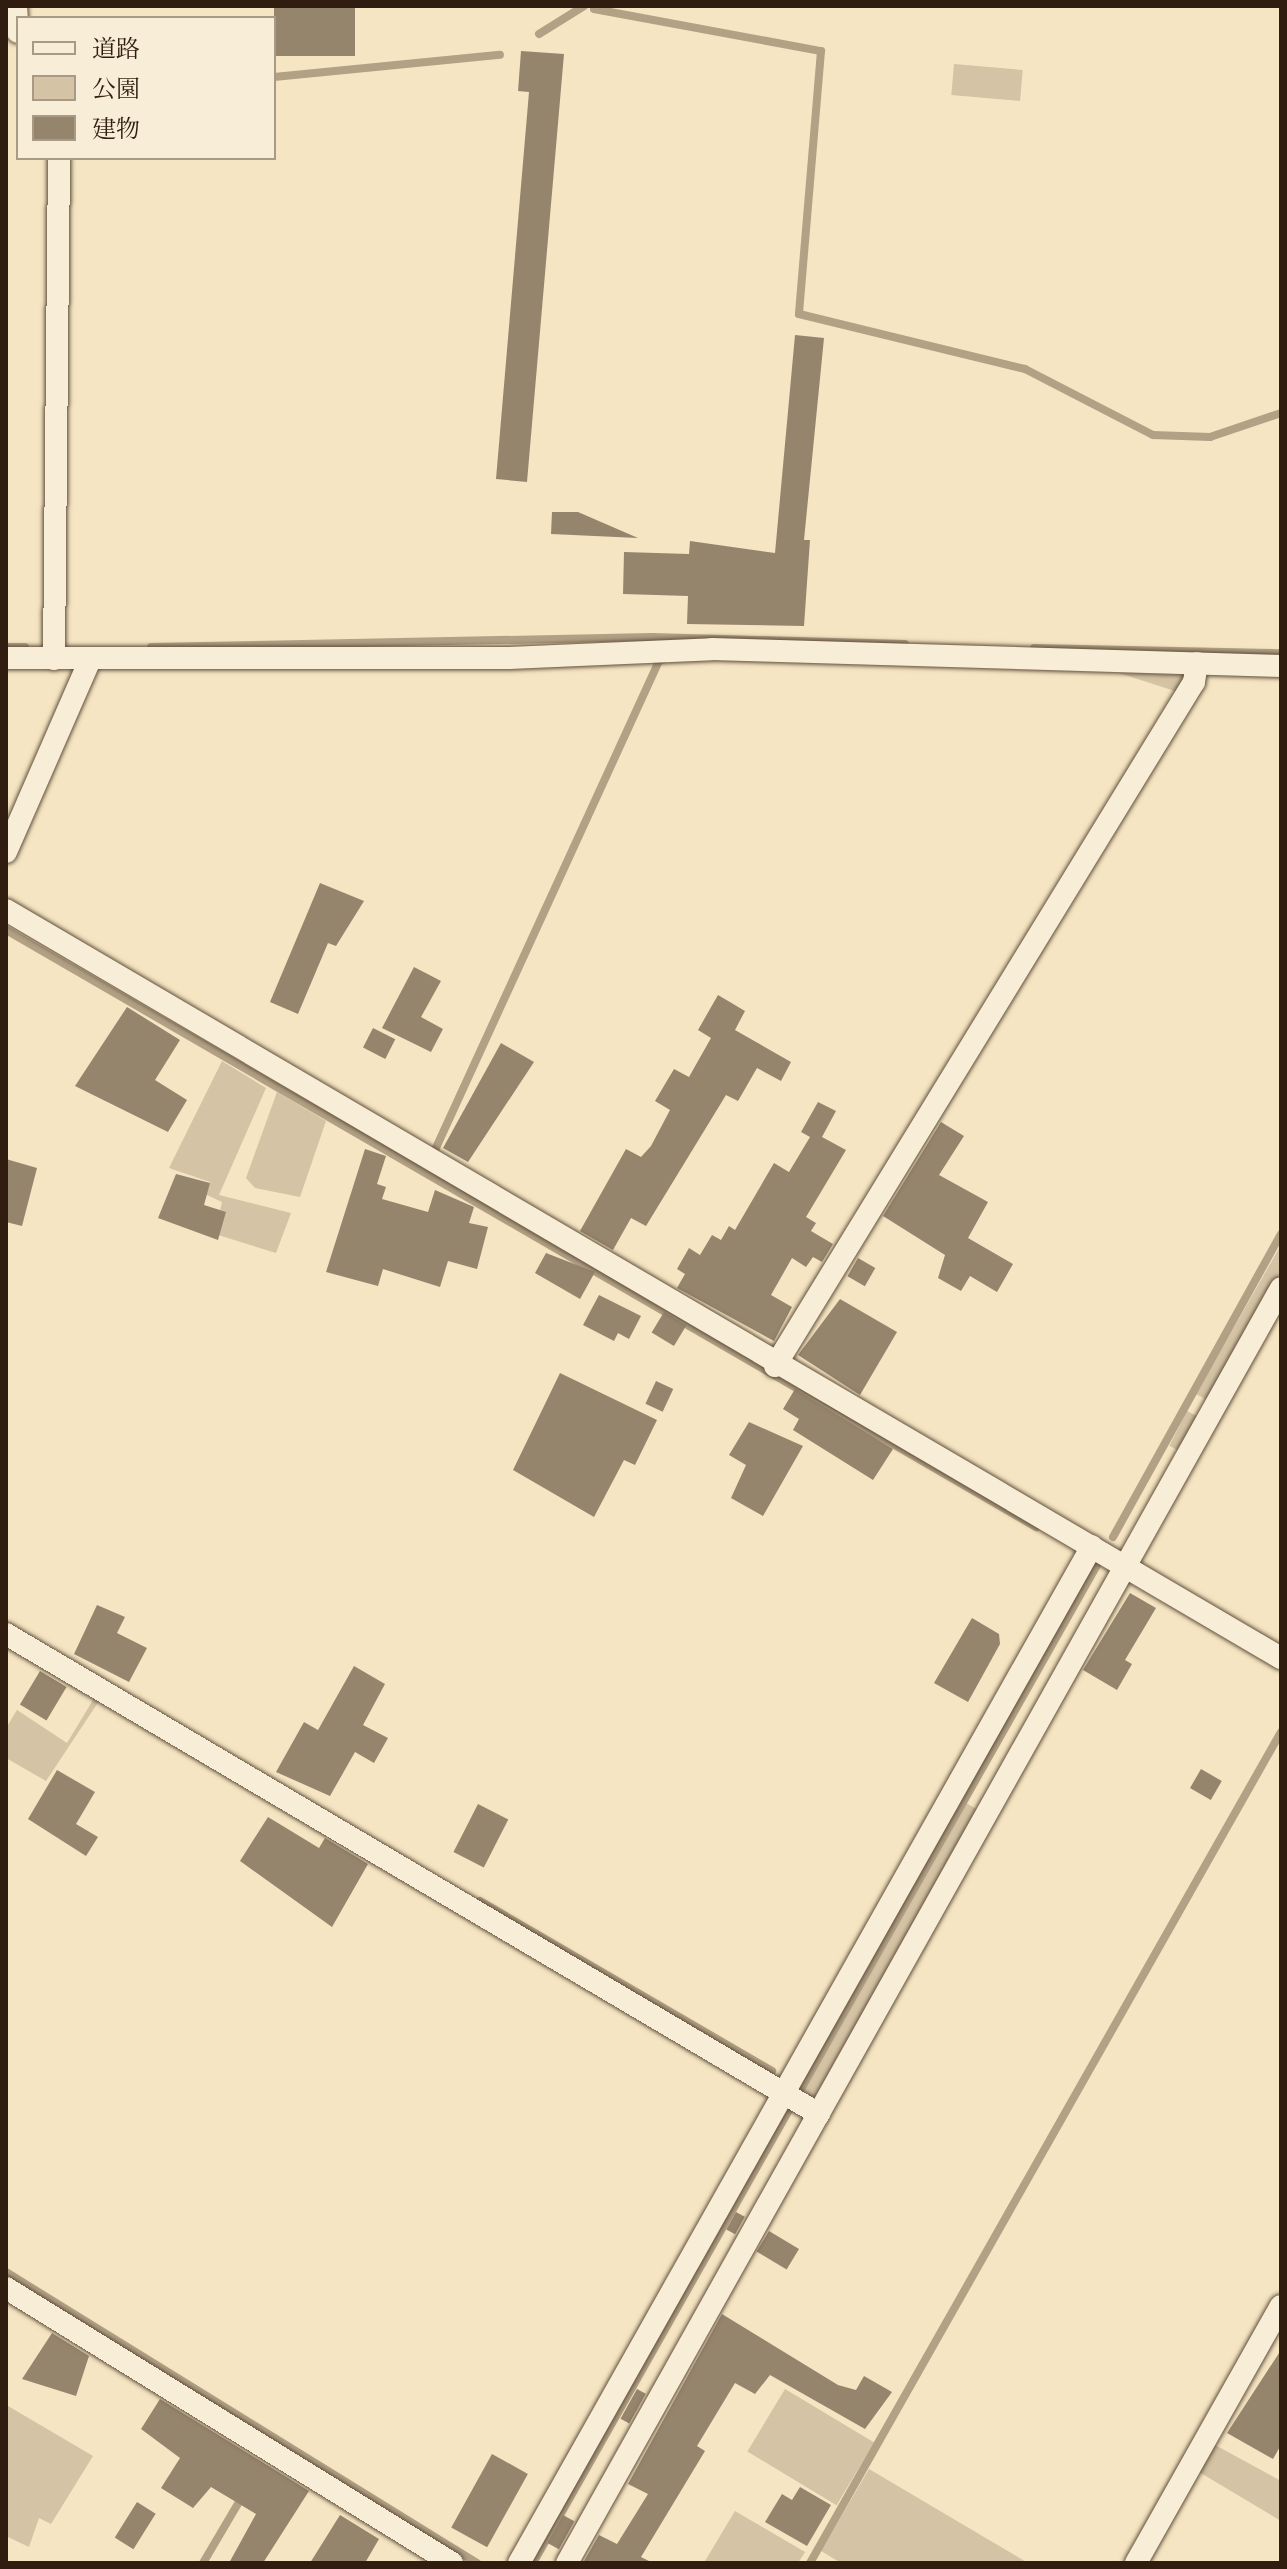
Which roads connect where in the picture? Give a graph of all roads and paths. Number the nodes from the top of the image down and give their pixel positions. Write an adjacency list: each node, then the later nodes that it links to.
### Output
1 (59, 160): 2 (street)
2 (54, 651): 3 (street); 4 (street)
3 (6, 658)
4 (90, 660): 6 (street); 7 (street)
5 (1281, 666): 6 (street)
6 (1196, 670): 10 (street)
7 (6, 852)
8 (6, 910): 10 (street)
9 (1281, 1288): 12 (street)
10 (775, 1366): 11 (street)
11 (1088, 1554): 12 (street); 15 (street)
12 (1120, 1572): 14 (street); 15 (street)
13 (6, 1634): 15 (street)
14 (1281, 1658)
15 (800, 2101): 19 (street); 20 (street)
16 (6, 2288): 18 (street)
17 (1281, 2306): 21 (street)
18 (452, 2563)
19 (519, 2563)
20 (567, 2563)
21 (1136, 2563)

